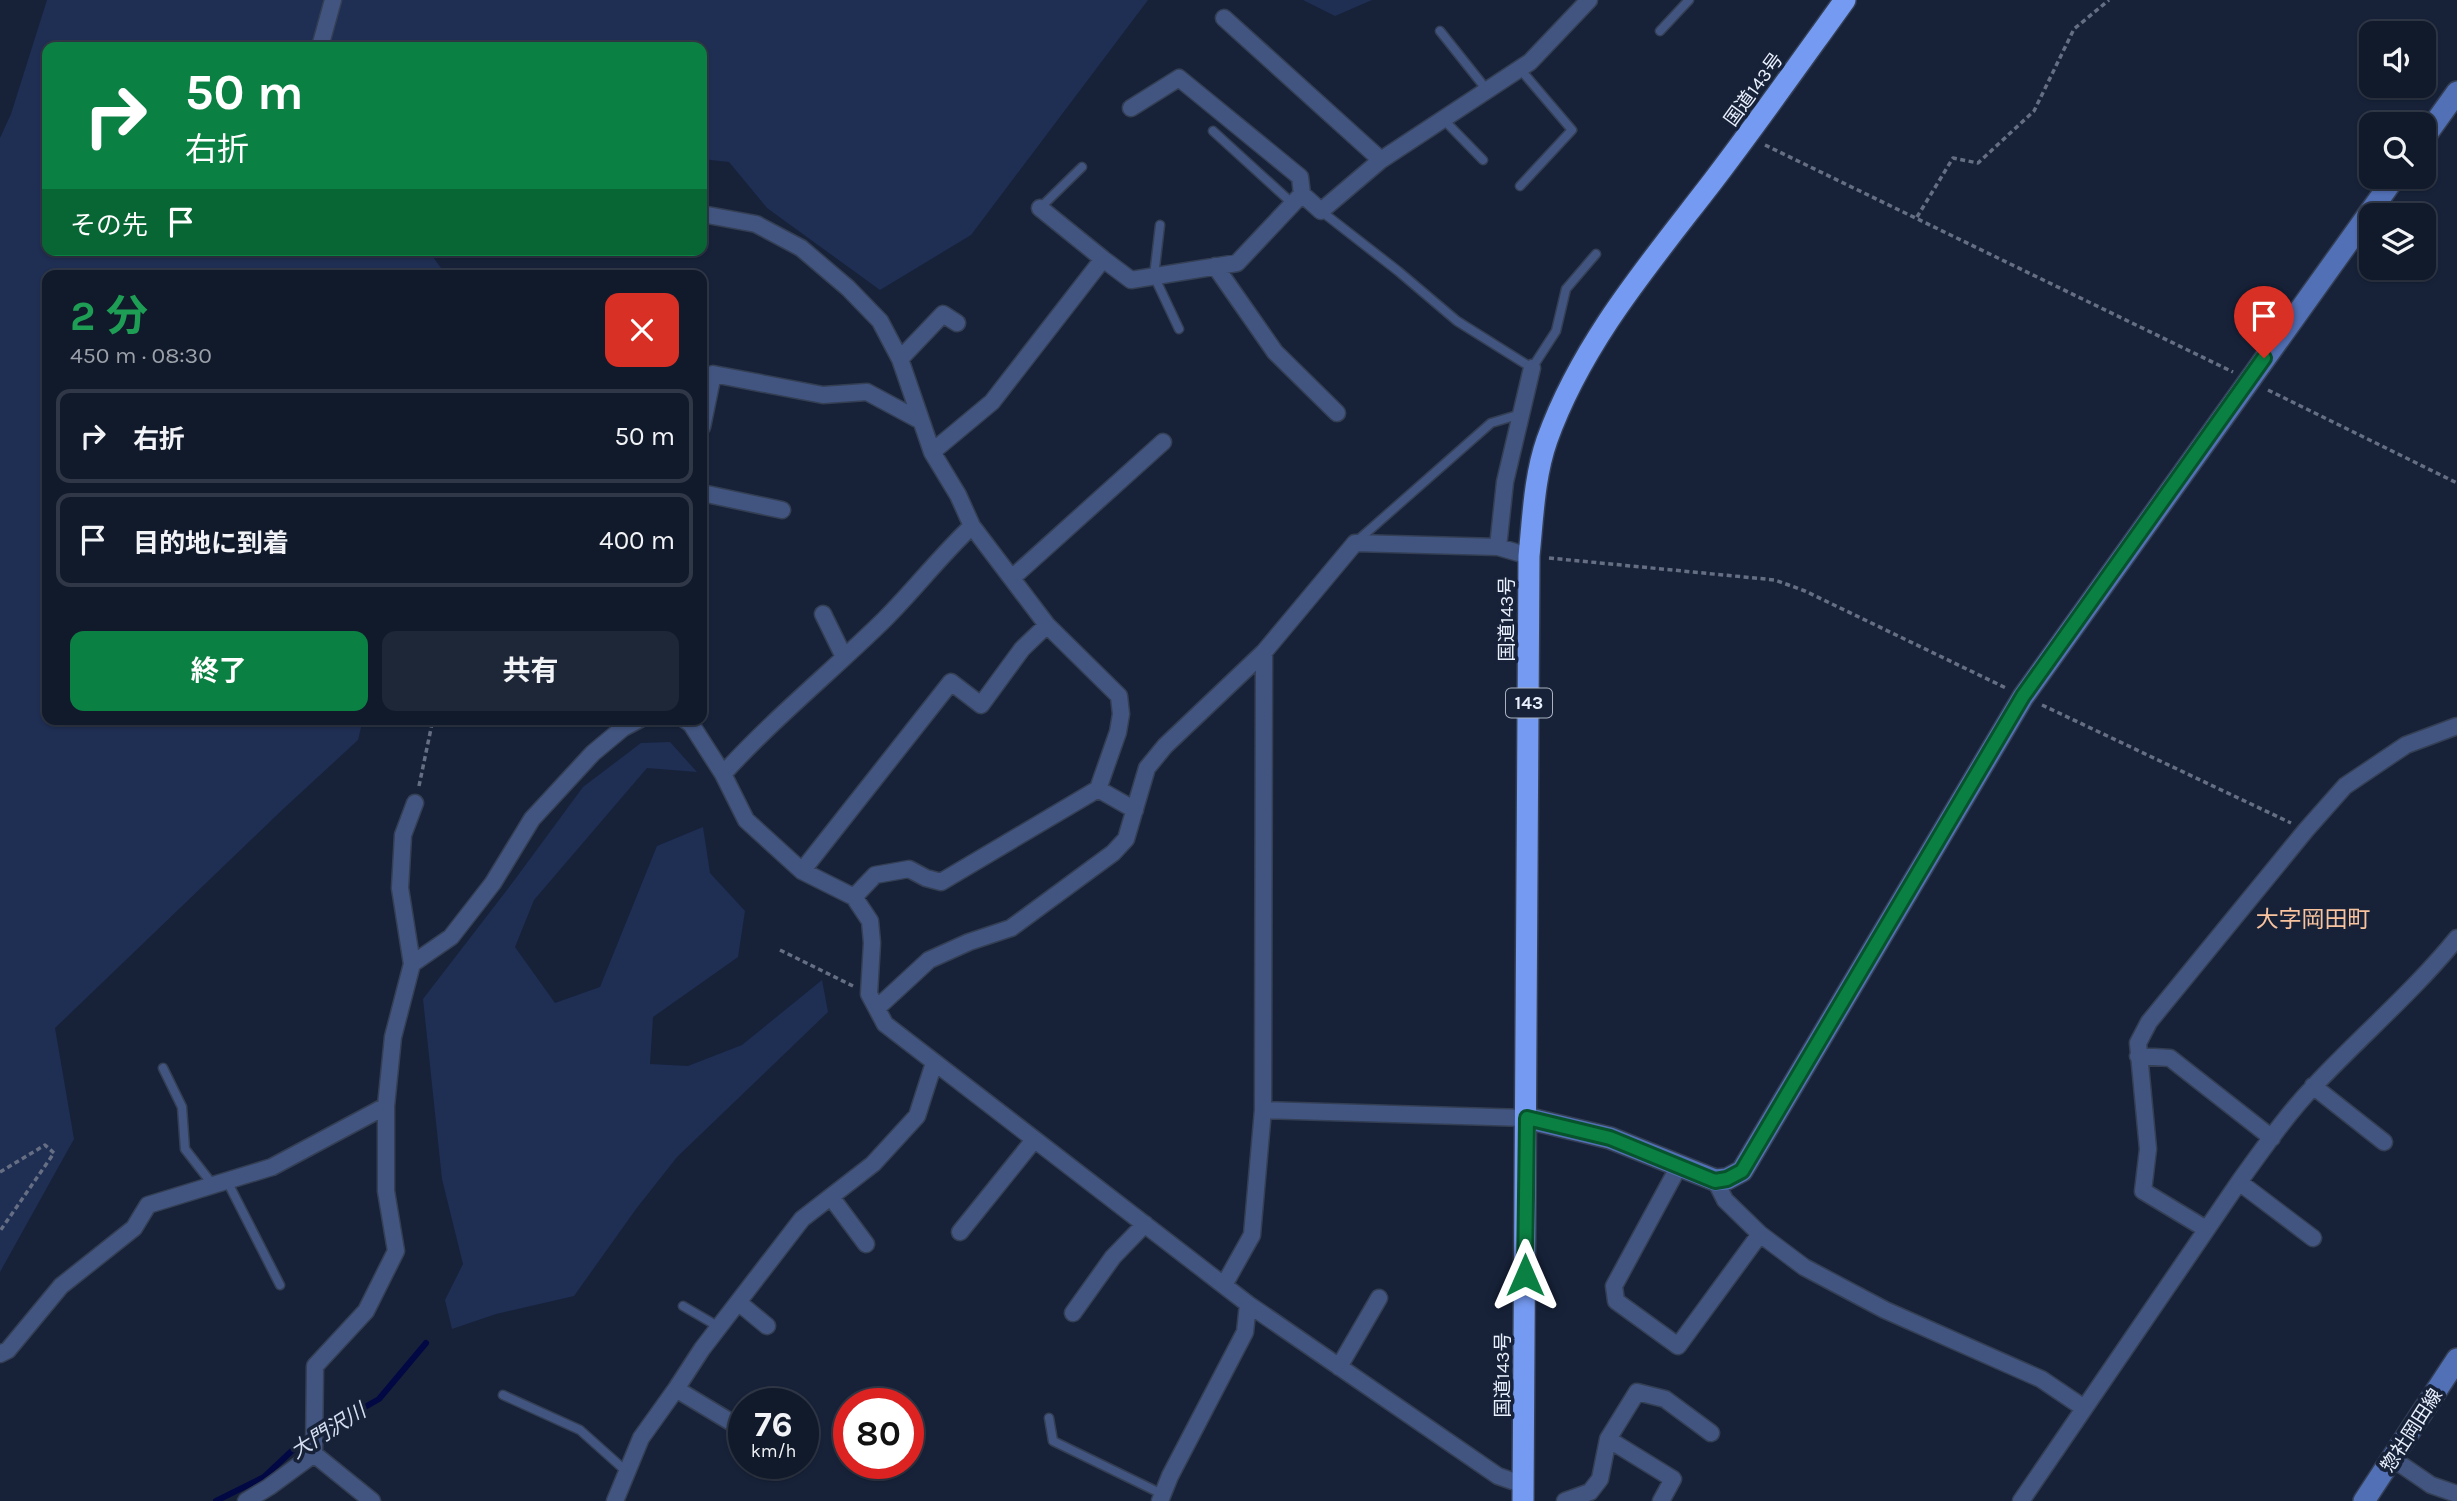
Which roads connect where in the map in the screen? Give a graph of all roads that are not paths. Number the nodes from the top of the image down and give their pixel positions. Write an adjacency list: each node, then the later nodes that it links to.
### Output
1 (332, 0): 8 (street)
2 (1589, 0): 9 (street)
3 (1689, 0): 7 (lane)
4 (1845, 0): 45 (highway, 国道143号 / 143)
5 (1224, 18): 16 (street)
6 (1440, 31): 10 (lane)
7 (1660, 31)
8 (321, 42)
9 (1520, 69): 10 (street); 19 (lane)
10 (1488, 90): 13 (street)
11 (2457, 92): 14 (street)
12 (1131, 108): 21 (street)
13 (1443, 119): 16 (street); 17 (lane)
14 (2436, 121)
15 (1213, 131): 21 (lane)
16 (1381, 160): 23 (street)
17 (1483, 160)
18 (1082, 167): 22 (lane)
19 (1520, 186)
20 (2386, 189): 74 (street)
21 (1297, 199): 23 (street); 28 (street)
22 (1040, 208): 27 (street)
23 (1321, 211): 33 (lane)
24 (707, 215): 32 (street)
25 (1160, 225): 29 (lane)
26 (1596, 254): 33 (lane)
27 (1103, 259): 29 (street); 39 (street)
28 (1214, 266): 29 (street); 35 (street)
29 (1154, 276): 31 (lane)
30 (957, 323): 32 (street)
31 (1179, 329)
32 (900, 359): 37 (street)
33 (1532, 368): 36 (street)
34 (707, 403): 37 (street)
35 (1337, 413)
36 (1521, 414): 43 (lane); 44 (street)
37 (920, 421): 39 (street)
38 (1163, 442): 46 (street)
39 (932, 452): 42 (street)
40 (707, 494): 41 (street)
41 (782, 510)
42 (972, 526): 46 (street); 50 (street)
43 (1355, 542): 44 (street); 49 (street)
44 (1498, 547): 45 (street)
45 (1529, 556): 69 (highway, 国道143号 / 143)
46 (1012, 578): 48 (street)
47 (822, 614): 50 (street)
48 (1047, 625): 55 (street); 58 (street)
49 (1264, 652): 57 (street); 68 (street)
50 (845, 657): 54 (street)
51 (629, 725): 61 (street)
52 (692, 725): 54 (street)
53 (2457, 726): 63 (street)
54 (723, 774): 58 (street)
55 (1098, 789): 57 (street); 59 (street)
56 (415, 803): 61 (street)
57 (1135, 810): 62 (street)
58 (802, 871): 59 (street)
59 (854, 897): 62 (street)
60 (2457, 938): 66 (street)
61 (412, 964): 67 (street)
62 (873, 1001): 64 (street)
63 (2138, 1056): 70 (street); 79 (street)
64 (934, 1063): 71 (street); 77 (street)
65 (163, 1068): 76 (lane)
66 (2313, 1086): 70 (street); 72 (street)
67 (386, 1106): 76 (street); 103 (street)
68 (1263, 1110): 69 (street); 85 (street)
69 (1527, 1118): 73 (street); 106 (highway, 国道143号 / 143)
70 (2272, 1138): 75 (street)
71 (1034, 1140): 78 (street); 80 (street)
72 (2384, 1142)
73 (1679, 1166): 74 (street); 81 (street)
74 (1715, 1181): 81 (street)
75 (2239, 1182): 79 (street); 82 (street)
76 (219, 1183): 84 (lane); 93 (street)
77 (831, 1197): 83 (street); 87 (street)
78 (1145, 1224): 85 (street); 90 (street)
79 (2206, 1229): 98 (street)
80 (960, 1232)
81 (1759, 1234): 98 (street)
82 (2313, 1238)
83 (866, 1244)
84 (279, 1285)
85 (1224, 1285): 88 (street)
86 (1379, 1298): 95 (street)
87 (738, 1302): 91 (street); 92 (street)
88 (1248, 1304): 95 (street); 108 (street)
89 (683, 1306): 92 (lane)
90 (1073, 1313)
91 (767, 1325)
92 (719, 1327): 96 (street)
93 (0, 1354)
94 (2457, 1359): 104 (street, 惣社岡田線)
95 (1339, 1367): 106 (street)
96 (677, 1389): 100 (street); 105 (street)
97 (503, 1395): 105 (lane)
98 (2084, 1408): 114 (street)
99 (1049, 1418): 108 (lane)
100 (728, 1420)
101 (1711, 1433): 102 (street)
102 (1608, 1439): 112 (street); 113 (street)
103 (314, 1454): 109 (street); 110 (street)
104 (2393, 1458): 107 (street); 115 (street, 惣社岡田線)
105 (627, 1472): 111 (street)
106 (1524, 1493)
107 (2457, 1494)
108 (1161, 1498)
109 (246, 1501)
110 (372, 1501)
111 (615, 1501)
112 (1565, 1501)
113 (1661, 1501)
114 (2021, 1501)
115 (2364, 1501)

